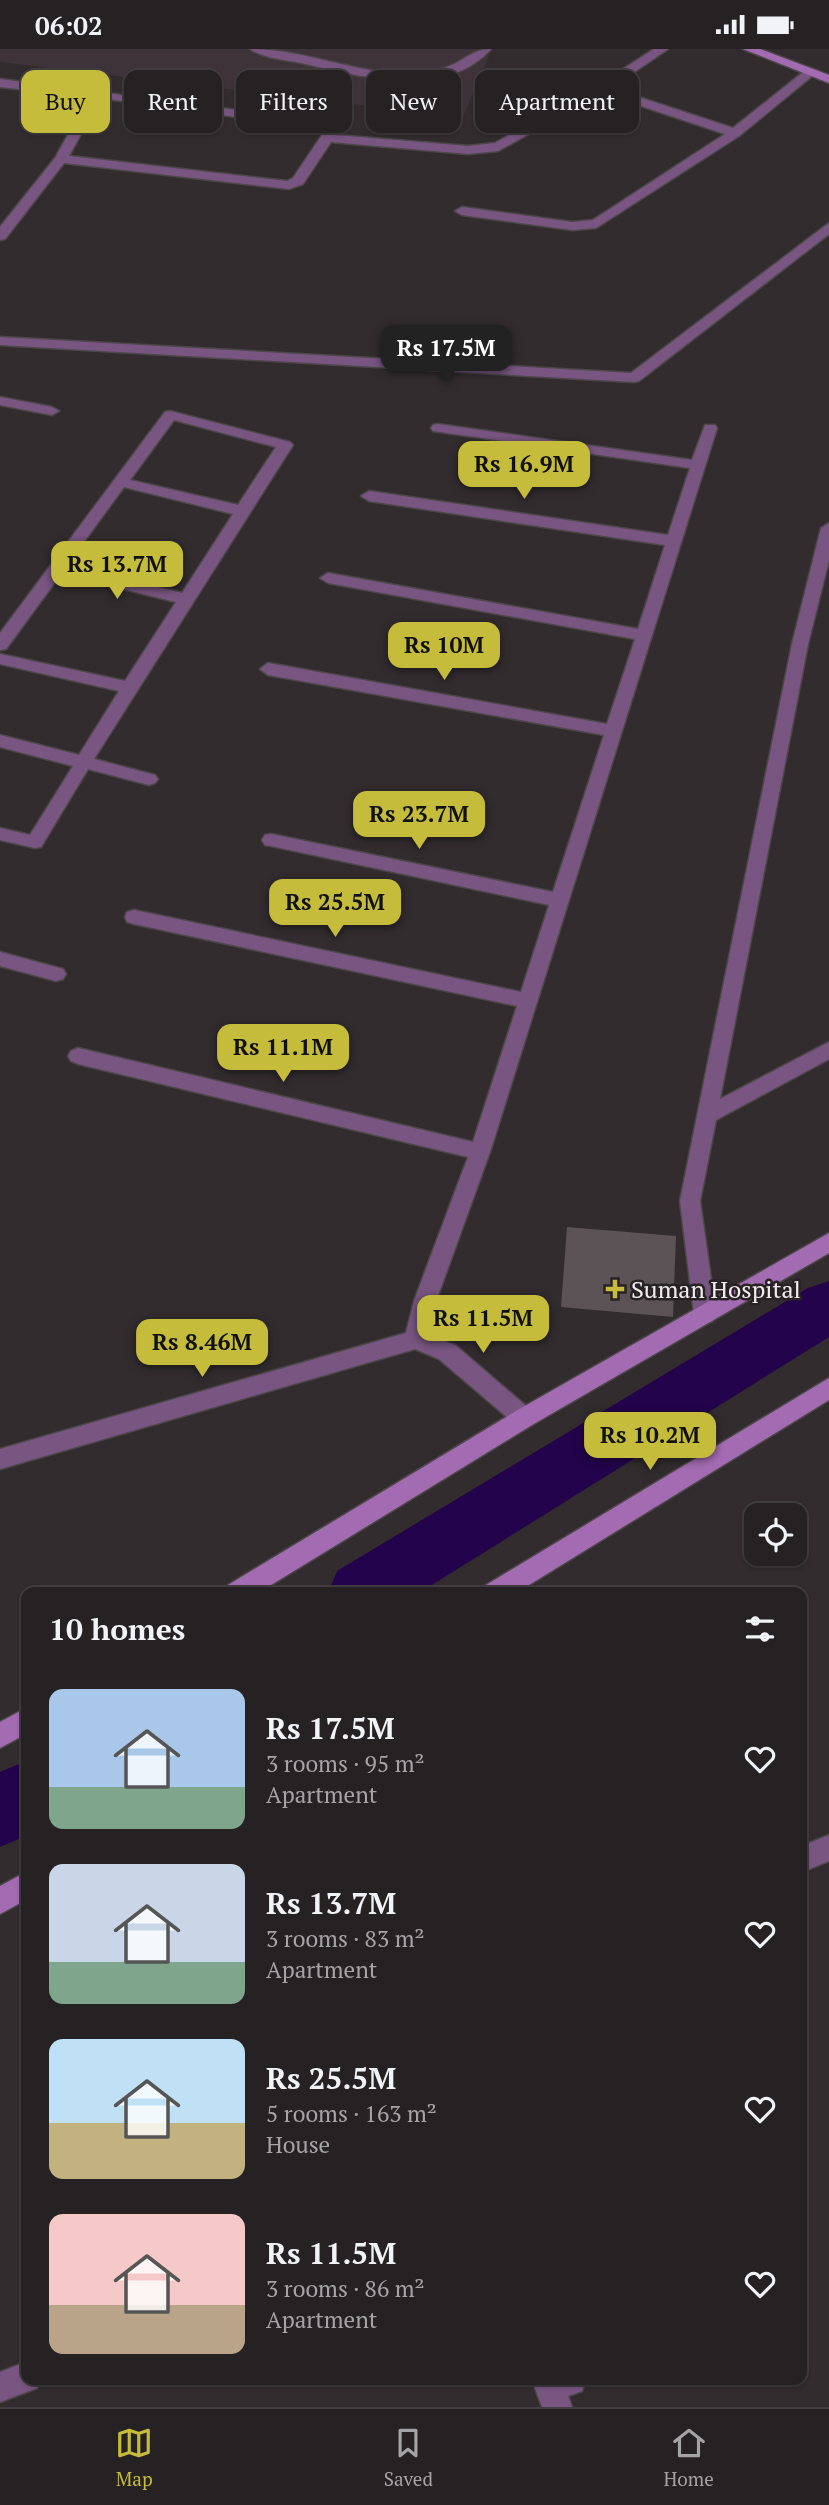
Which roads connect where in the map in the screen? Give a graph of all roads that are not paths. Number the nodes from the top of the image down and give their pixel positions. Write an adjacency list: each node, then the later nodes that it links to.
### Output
1 (256, 49): 2 (street)
2 (485, 49)
3 (662, 49): 5 (street)
4 (750, 49): 6 (street)
5 (630, 70)
6 (811, 72): 7 (street); 14 (street)
7 (829, 79)
8 (0, 83): 9 (street)
9 (21, 85)
10 (110, 96): 15 (street)
11 (639, 102): 14 (street)
12 (75, 133): 16 (street)
13 (523, 133): 15 (street)
14 (734, 133): 17 (street)
15 (327, 138): 16 (street)
16 (61, 159): 19 (street)
17 (462, 211)
18 (829, 227): 20 (street)
19 (0, 236)
20 (0, 341)
21 (0, 401): 22 (street)
22 (52, 411)
23 (438, 428): 25 (street)
24 (710, 428): 25 (street)
25 (698, 465): 30 (street)
26 (121, 482): 28 (street); 28 (street); 31 (street)
27 (369, 496): 30 (street)
28 (242, 511): 33 (street)
29 (829, 528): 52 (street)
30 (674, 541): 34 (street)
31 (57, 568): 33 (street); 35 (street)
32 (328, 578): 34 (street)
33 (186, 599): 38 (street)
34 (644, 635): 39 (street)
35 (0, 645)
36 (0, 659): 38 (street)
37 (268, 670): 39 (street)
38 (129, 688): 41 (street)
39 (614, 731): 45 (street)
40 (0, 741): 41 (street)
41 (83, 763): 42 (street); 43 (street)
42 (149, 779)
43 (0, 834)
44 (271, 840): 45 (street)
45 (560, 900): 49 (street)
46 (134, 917): 49 (street)
47 (0, 960): 48 (street)
48 (56, 974)
49 (528, 1001): 53 (street)
50 (829, 1050): 52 (street)
51 (78, 1056): 53 (street)
52 (706, 1116): 55 (street)
53 (480, 1152): 56 (street)
54 (829, 1242): 55 (street)
55 (705, 1314): 58 (street)
56 (415, 1340): 58 (street); 59 (street)
57 (829, 1388): 61 (street)
58 (524, 1418): 60 (street)
59 (0, 1459)
60 (246, 1587)
61 (505, 1587)
62 (21, 1723): 63 (street)
63 (0, 1736)
64 (829, 1848): 65 (street)
65 (807, 1857)
66 (21, 1888): 67 (street)
67 (0, 1901)
68 (21, 2379): 69 (street)
69 (0, 2387)

